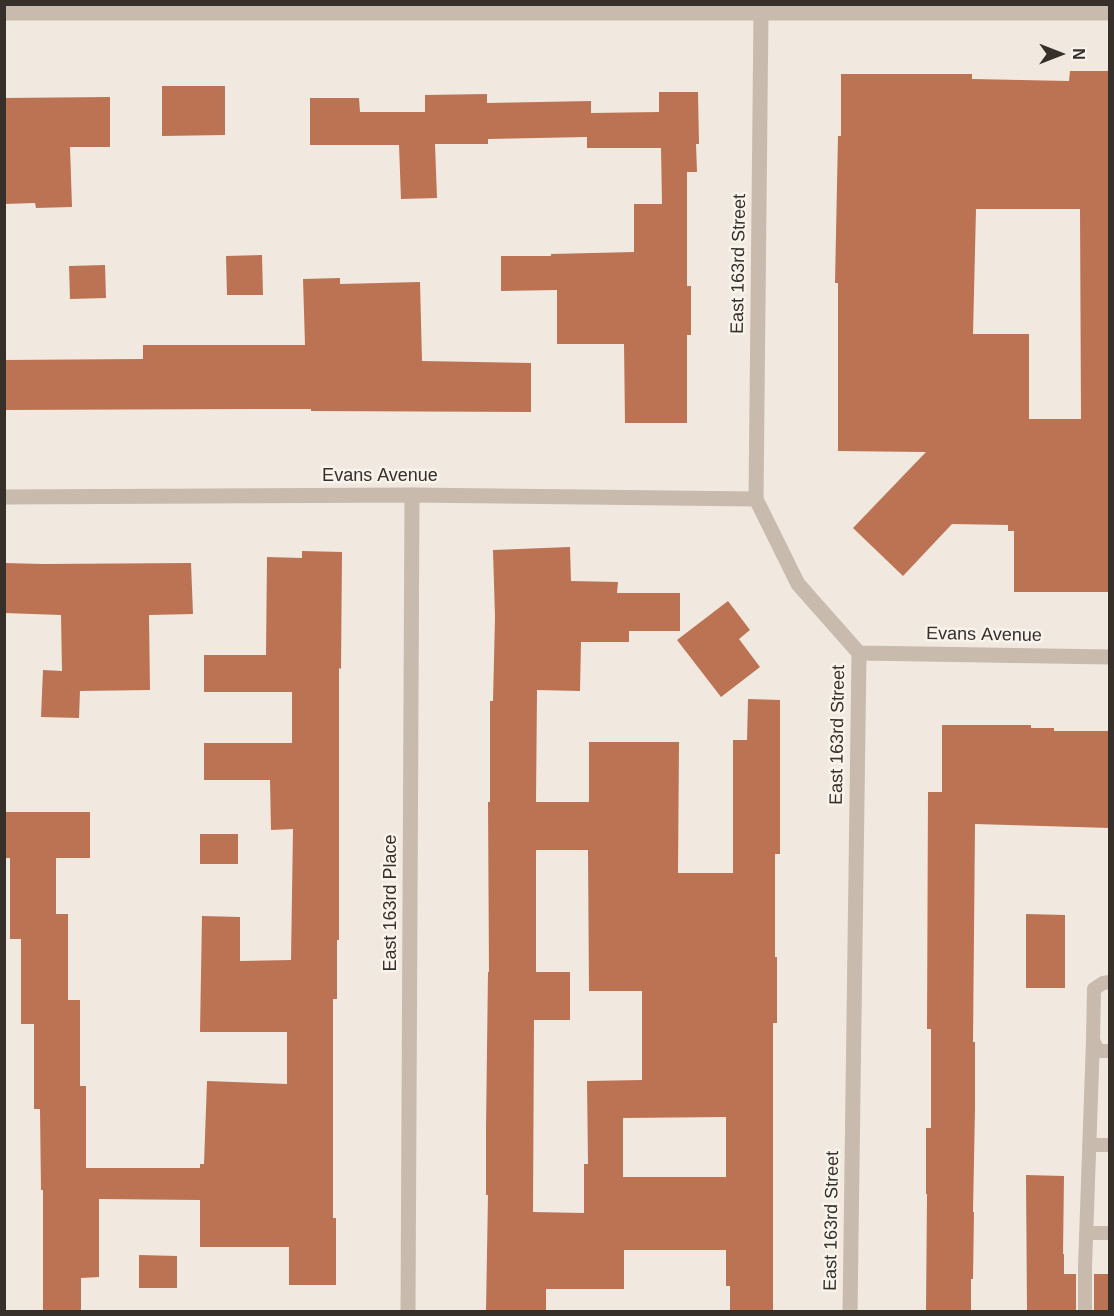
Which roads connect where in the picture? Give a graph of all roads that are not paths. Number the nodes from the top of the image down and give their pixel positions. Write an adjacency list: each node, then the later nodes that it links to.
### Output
1 (651, 8): 2 (street); 5 (street)
2 (732, 8): 4 (street)
3 (912, 9): 4 (street); 6 (street)
4 (761, 12): 9 (street, East 163rd Street)
5 (4, 13)
6 (1110, 13)
7 (412, 495): 8 (street, Evans Avenue); 9 (street, Evans Avenue); 19 (street, East 163rd Place)
8 (4, 497)
9 (756, 499): 10 (street, East 163rd Street)
10 (859, 653): 11 (street, Evans Avenue); 20 (street, East 163rd Street)
11 (1110, 657)
12 (1110, 982): 13 (lane)
13 (1093, 1040): 14 (lane); 15 (lane)
14 (1110, 1051)
15 (1089, 1145): 16 (lane); 17 (lane)
16 (1110, 1145)
17 (1086, 1233): 18 (lane); 21 (lane)
18 (1110, 1233)
19 (408, 1311)
20 (850, 1311)
21 (1085, 1311)

